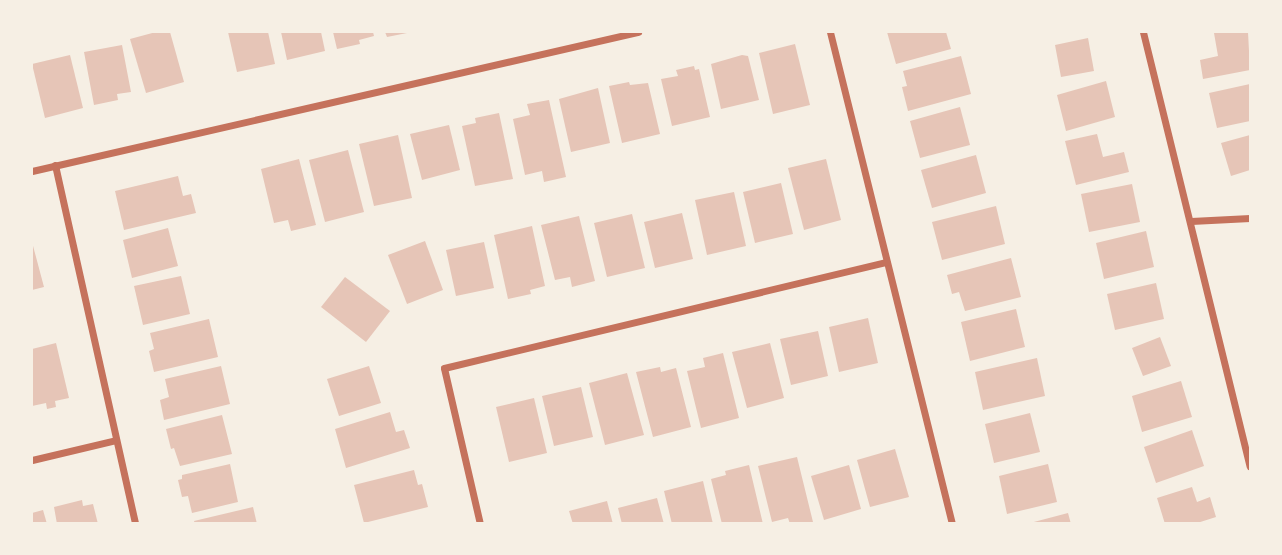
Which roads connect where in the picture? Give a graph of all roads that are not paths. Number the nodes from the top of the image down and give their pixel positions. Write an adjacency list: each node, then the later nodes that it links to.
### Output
1 (638, 32): 4 (street)
2 (830, 32): 8 (street)
3 (1143, 32): 7 (street)
4 (55, 165): 5 (street); 9 (street)
5 (32, 170)
6 (1251, 218): 7 (street)
7 (1191, 221): 11 (street)
8 (886, 262): 13 (street); 14 (street)
9 (116, 440): 10 (street); 12 (street)
10 (32, 460)
11 (1251, 466)
12 (135, 523)
13 (480, 523)
14 (952, 523)

